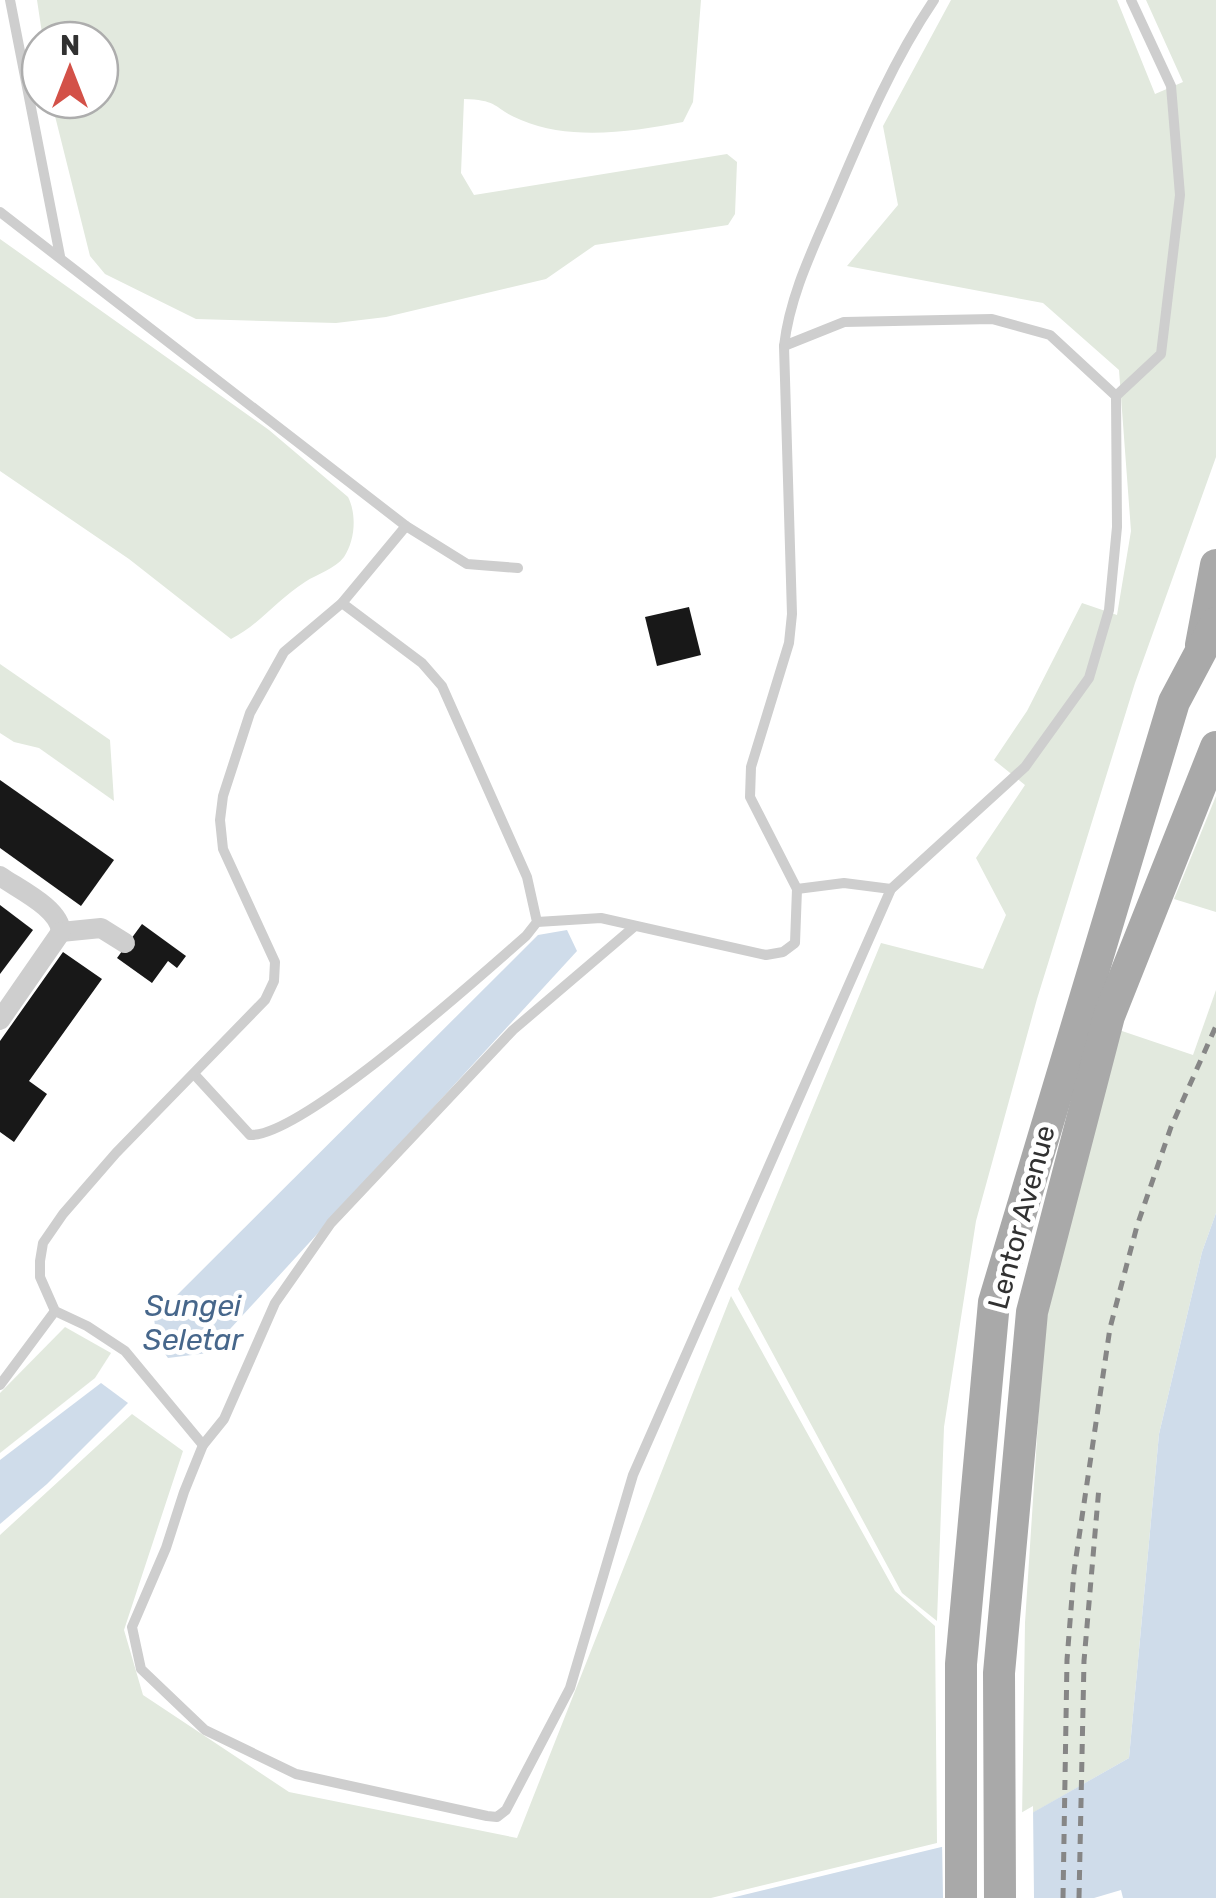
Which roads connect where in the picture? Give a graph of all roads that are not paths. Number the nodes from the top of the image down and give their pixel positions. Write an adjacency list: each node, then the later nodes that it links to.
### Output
1 (10, 0): 5 (lane)
2 (934, 0): 6 (lane)
3 (1131, 0): 7 (lane)
4 (0, 212): 5 (lane)
5 (60, 257): 8 (lane)
6 (784, 346): 7 (lane); 17 (lane)
7 (1116, 396): 16 (lane)
8 (406, 526): 10 (lane); 11 (lane)
9 (1216, 566): 13 (main road)
10 (518, 568)
11 (342, 602): 18 (lane); 23 (lane)
12 (1216, 623): 13 (main road, Lentor Avenue)
13 (1198, 659): 27 (main road, Lentor Avenue)
14 (1216, 747): 28 (main road, Lentor Avenue)
15 (0, 876): 20 (street)
16 (891, 889): 17 (lane); 26 (lane)
17 (797, 890): 19 (lane)
18 (537, 922): 19 (lane); 23 (lane)
19 (635, 926): 26 (lane)
20 (61, 932): 21 (street); 22 (street)
21 (124, 942)
22 (0, 1020)
23 (194, 1074): 24 (lane)
24 (55, 1311): 25 (lane); 26 (lane)
25 (0, 1385)
26 (203, 1445)
27 (962, 1898)
28 (1000, 1898)

